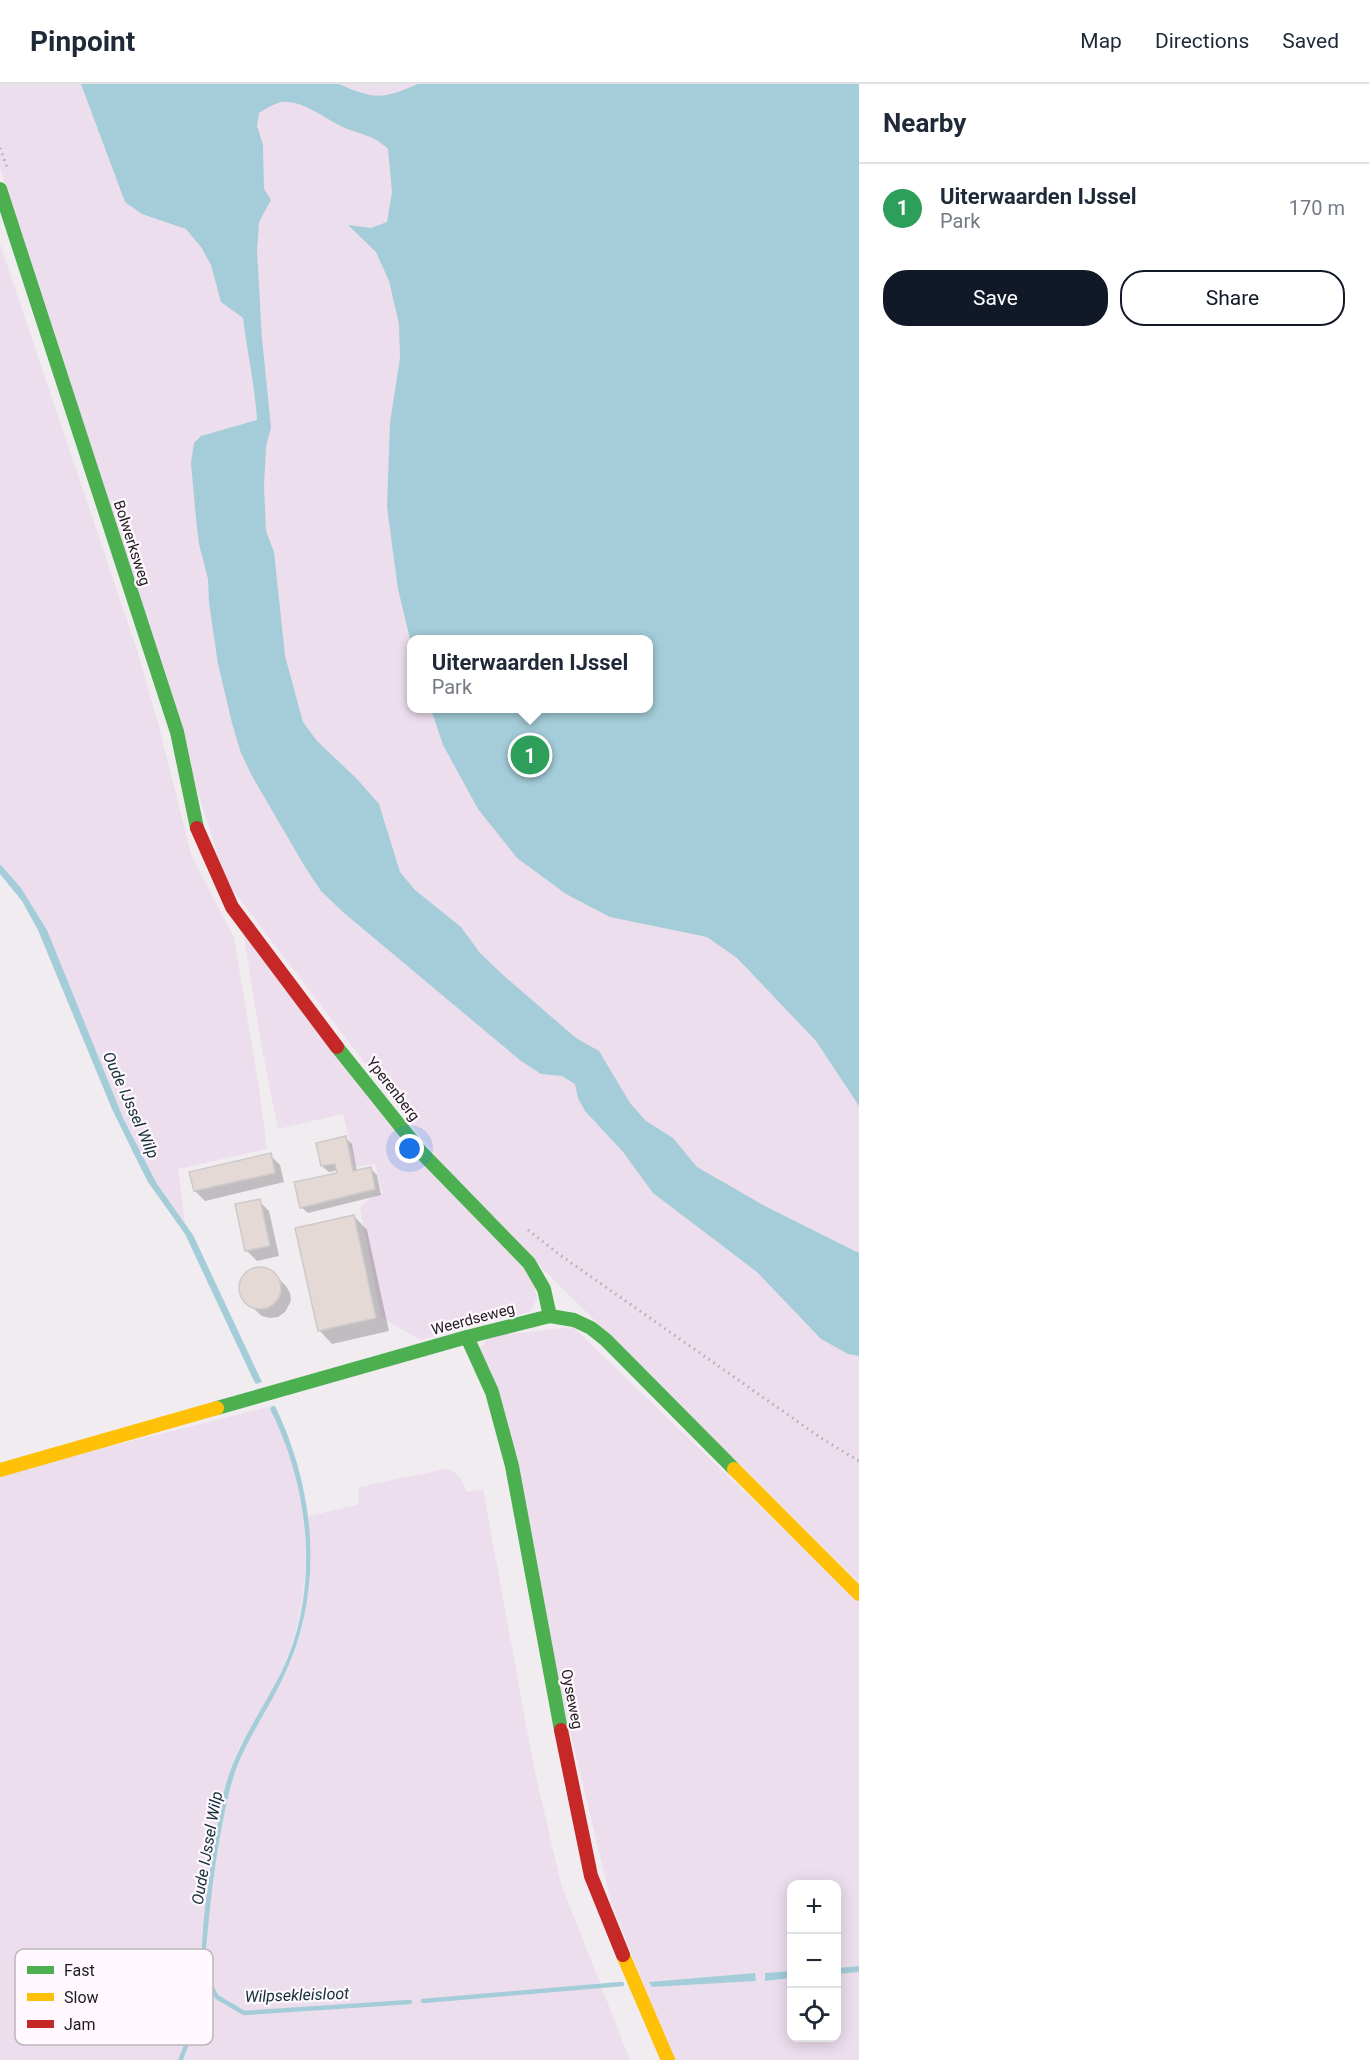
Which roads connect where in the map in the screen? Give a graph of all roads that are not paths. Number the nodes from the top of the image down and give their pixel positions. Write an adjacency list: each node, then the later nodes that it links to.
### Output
1 (0, 189): 2 (street, Bolwerksweg)
2 (232, 907): 3 (street, Yperenberg)
3 (550, 1316): 4 (street, Weerdseweg); 6 (street, Weerdseweg)
4 (467, 1337): 5 (street, Weerdseweg); 7 (street, Oyseweg)
5 (0, 1470)
6 (859, 1594)
7 (668, 2060)

